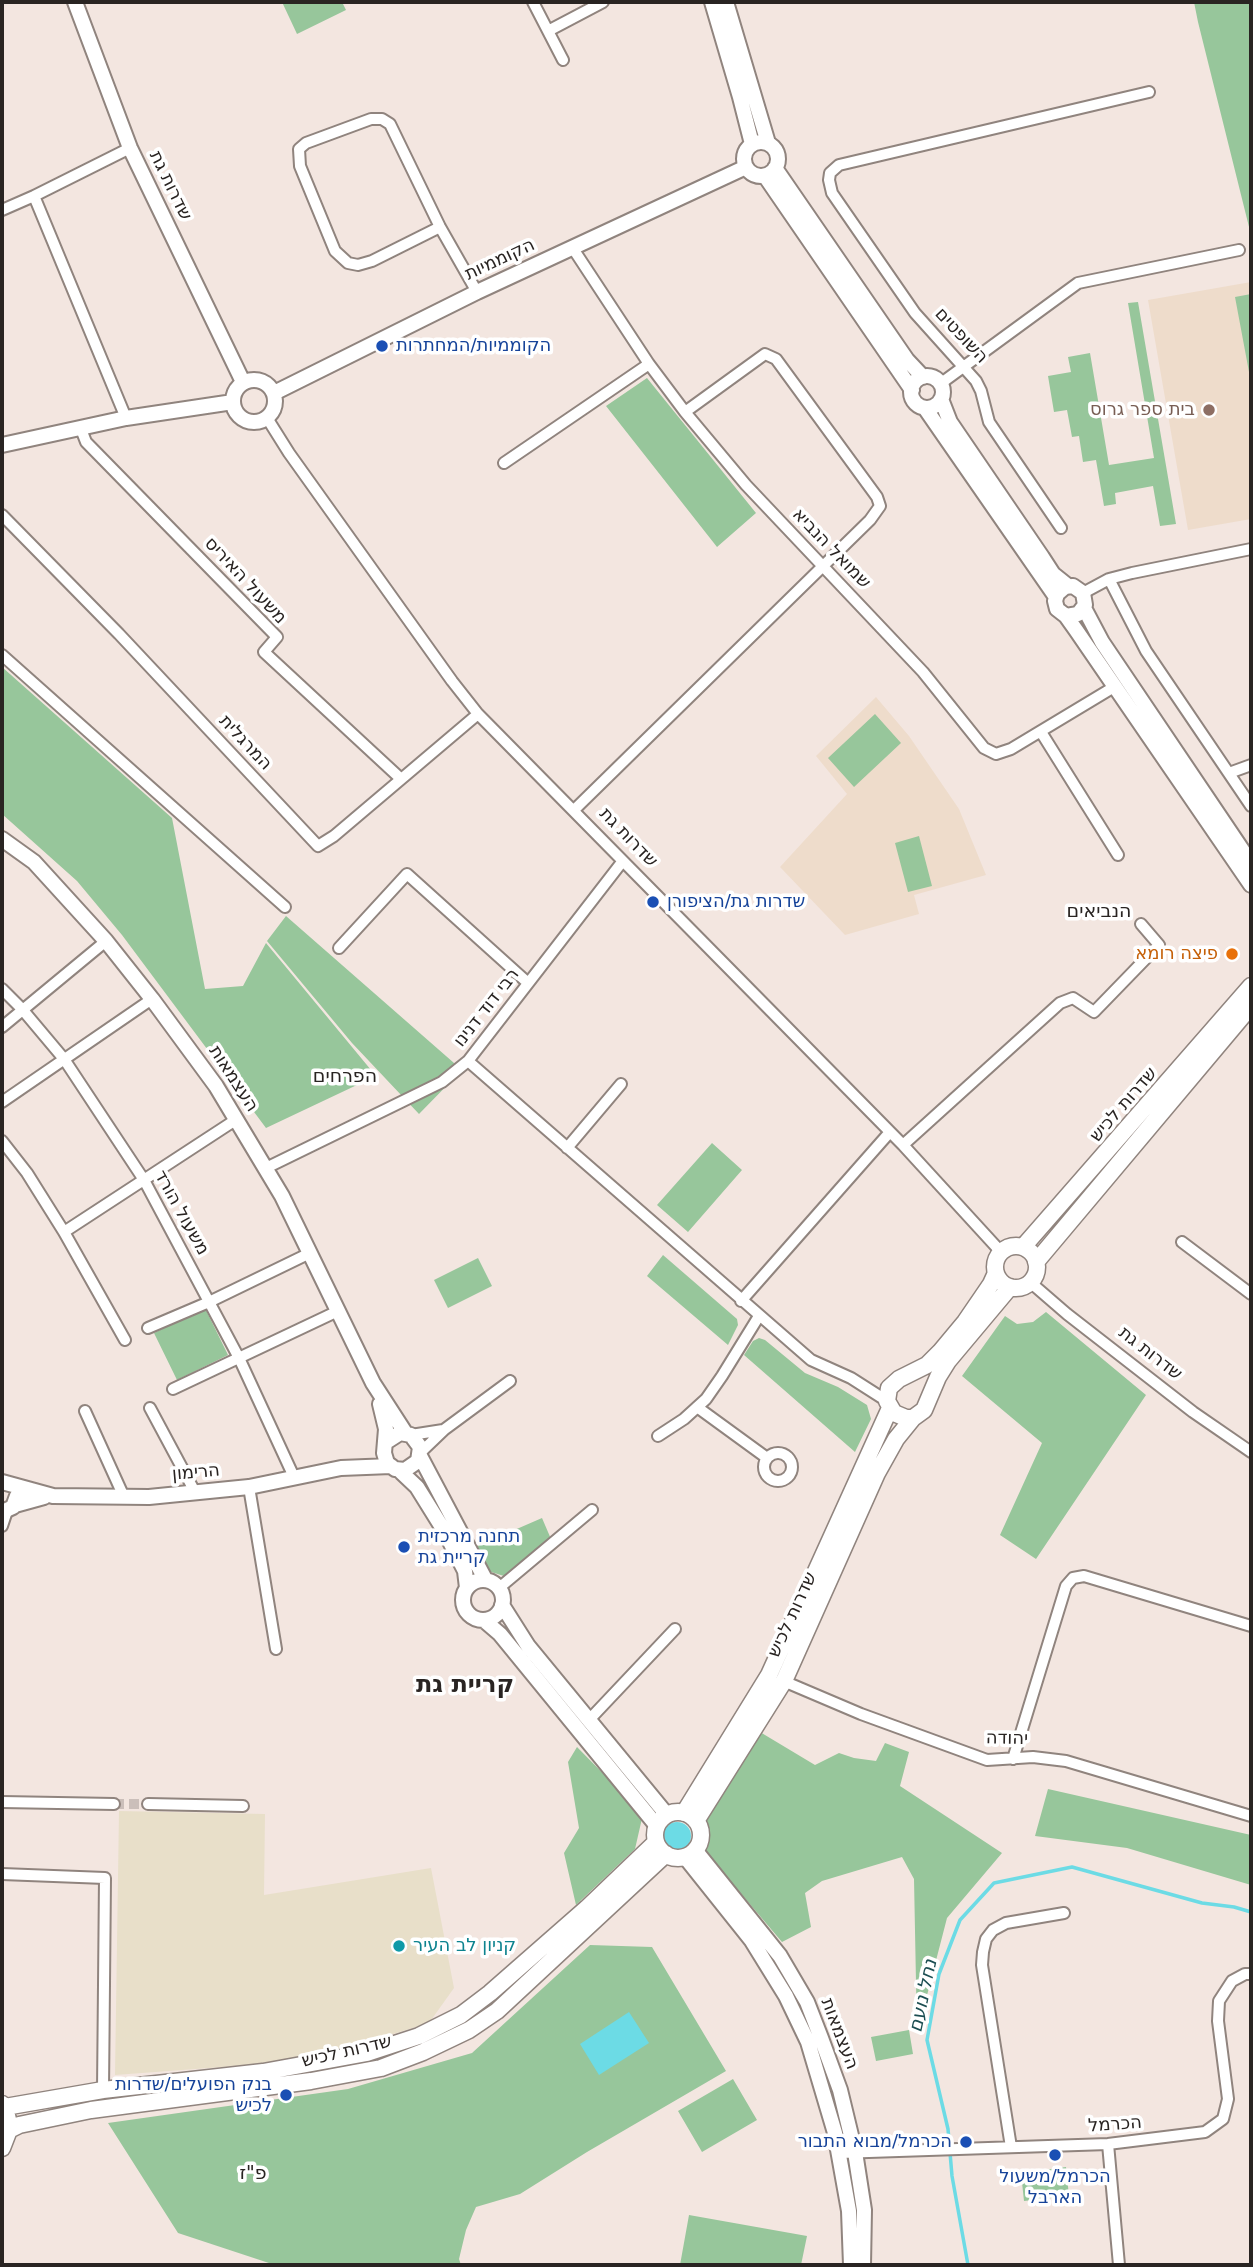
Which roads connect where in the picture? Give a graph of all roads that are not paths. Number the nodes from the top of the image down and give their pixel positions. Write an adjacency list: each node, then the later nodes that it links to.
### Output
1 (75, 2): 11 (street, שדרות גת)
2 (534, 2): 6 (street)
3 (603, 2): 6 (street)
4 (712, 2): 10 (street)
5 (726, 2): 9 (street)
6 (548, 31): 7 (street)
7 (563, 60)
8 (1149, 92): 21 (street, השופטים)
9 (768, 143): 10 (street); 13 (street)
10 (752, 144): 12 (street)
11 (130, 148): 14 (street); 23 (street, שדרות גת)
12 (746, 167): 13 (street); 17 (street, הקוממיות)
13 (770, 172): 22 (street); 25 (street)
14 (34, 196): 15 (street); 31 (street)
15 (2, 210)
16 (440, 227): 16 (street); 19 (street)
17 (572, 247): 19 (street, הקוממיות); 20 (street, שמואל הנביא)
18 (1239, 250): 21 (street)
19 (477, 292): 26 (street, הקוממיות)
20 (649, 364): 30 (street, שמואל הנביא); 35 (street)
21 (964, 366): 24 (street); 37 (street, השופטים)
22 (923, 377): 24 (street); 25 (street)
23 (243, 382): 26 (street); 28 (street)
24 (940, 384): 27 (street)
25 (912, 390): 29 (street)
26 (274, 393): 32 (street)
27 (941, 399): 29 (street); 41 (street)
28 (233, 402): 31 (street); 32 (street)
29 (925, 408): 43 (street)
30 (685, 412): 39 (street, שמואל הנביא); 39 (street)
31 (126, 418): 33 (street)
32 (267, 418): 48 (street, שדרות גת)
33 (80, 429): 34 (street); 52 (street, משעול האיריס)
34 (3, 441)
35 (504, 463)
36 (2, 514): 52 (street, המרגלית)
37 (1061, 528)
38 (1251, 549): 40 (street)
39 (822, 565): 49 (street, שמואל הנביא); 54 (street)
40 (1109, 579): 42 (street); 51 (street)
41 (1068, 586): 42 (street); 43 (street)
42 (1083, 593): 44 (street)
43 (1056, 597): 45 (street)
44 (1084, 608): 45 (street); 58 (street)
45 (1066, 616): 47 (street)
46 (2, 654): 60 (street)
47 (1114, 687): 49 (street, שמואל הנביא); 59 (street)
48 (478, 714): 52 (street, המרגלית); 54 (street, שדרות גת)
49 (1041, 732): 56 (street)
50 (1251, 765): 51 (street)
51 (1229, 773): 53 (street)
52 (400, 778)
53 (1251, 806)
54 (574, 810): 57 (street, שדרות גת)
55 (2, 839): 62 (street, העצמאות)
56 (1118, 855)
57 (622, 862): 64 (street, רבי דוד דנינו); 76 (street, שדרות גת)
58 (1251, 863)
59 (1251, 885)
60 (285, 906)
61 (1141, 924): 78 (street)
62 (106, 941): 67 (street, העצמאות); 69 (street)
63 (339, 948): 64 (street)
64 (528, 983): 72 (street, רבי דוד דנינו)
65 (1251, 986): 84 (main road, שדרות לכיש)
66 (2, 989): 69 (street, משעול הורד)
67 (152, 999): 71 (street); 75 (street, העצמאות)
68 (1251, 1006): 87 (main road, שדרות לכיש)
69 (22, 1009): 70 (street); 71 (street, משעול הורד)
70 (2, 1027)
71 (64, 1059): 74 (street); 81 (street, משעול הורד)
72 (468, 1061): 79 (street); 80 (street, רבי דוד דנינו)
73 (621, 1084): 79 (street)
74 (2, 1102)
75 (237, 1119): 80 (street, העצמאות); 81 (street)
76 (890, 1132): 78 (street, שדרות גת); 93 (street)
77 (2, 1141): 82 (street)
78 (903, 1145): 85 (street, שדרות גת)
79 (567, 1148): 93 (street)
80 (266, 1168): 86 (street, העצמאות)
81 (144, 1180): 82 (street); 92 (street, משעול הורד)
82 (64, 1232): 97 (street)
83 (1182, 1242): 91 (street)
84 (1023, 1247): 85 (main road); 87 (main road)
85 (1002, 1252): 88 (main road)
86 (310, 1253): 92 (street); 94 (street, העצמאות)
87 (1036, 1262): 89 (main road)
88 (996, 1273): 90 (main road); 100 (main road)
89 (1030, 1282): 90 (main road); 114 (street, שדרות גת)
90 (1010, 1287): 104 (main road)
91 (1251, 1294)
92 (209, 1301): 96 (street); 98 (street, משעול הורד)
93 (741, 1301): 95 (street)
94 (338, 1311): 98 (street); 102 (street, העצמאות)
95 (760, 1316): 99 (street); 106 (street)
96 (148, 1328)
97 (125, 1340)
98 (239, 1358): 103 (street); 119 (street, משעול הורד)
99 (851, 1378): 100 (street); 105 (street)
100 (900, 1380): 104 (main road); 105 (main road)
101 (510, 1381): 110 (street)
102 (373, 1383): 111 (street, העצמאות); 113 (street, העצמאות)
103 (173, 1389)
104 (928, 1398): 109 (main road)
105 (888, 1405): 109 (main road); 136 (main road, שדרות לכיש)
106 (697, 1407): 112 (street); 116 (street)
107 (150, 1408): 122 (street)
108 (85, 1411): 124 (street)
109 (913, 1418): 136 (main road, שדרות לכיש)
110 (445, 1429): 111 (street); 115 (street)
111 (408, 1435): 113 (street); 115 (street)
112 (658, 1436)
113 (385, 1445): 117 (street, הרימון); 118 (street)
114 (1251, 1452)
115 (420, 1454): 118 (street); 128 (street)
116 (767, 1458)
117 (341, 1468): 118 (street, הרימון); 119 (street, הרימון)
118 (395, 1468): 129 (street)
119 (294, 1477): 121 (street, הרימון)
120 (7, 1484): 123 (street, הרימון); 125 (street)
121 (249, 1487): 122 (street, הרימון); 135 (street)
122 (195, 1492): 124 (street, הרימון)
123 (53, 1496): 124 (street, הרימון); 125 (street, הרימון)
124 (124, 1497)
125 (8, 1509): 127 (street)
126 (592, 1510): 130 (street)
127 (2, 1526)
128 (485, 1578): 129 (street); 130 (street)
129 (467, 1588): 132 (street)
130 (499, 1588): 131 (street)
131 (502, 1605): 132 (street); 137 (street)
132 (486, 1622): 145 (street)
133 (1251, 1626): 138 (street)
134 (675, 1629): 137 (street)
135 (276, 1649)
136 (777, 1678): 138 (street, יהודה); 144 (main road, שדרות לכיש)
137 (589, 1720): 145 (street)
138 (1013, 1759): 143 (street, יהודה)
139 (2, 1802): 140 (street)
140 (114, 1804)
141 (148, 1804): 142 (street)
142 (243, 1806)
143 (1251, 1816)
144 (690, 1817): 145 (main road); 146 (main road)
145 (661, 1834): 146 (main road); 150 (main road, שדרות לכיש); 152 (main road, שדרות לכיש)
146 (690, 1853): 156 (street, העצמאות); 157 (street, העצמאות)
147 (2, 1874): 150 (street)
148 (1064, 1913): 154 (street)
149 (1251, 1974): 153 (street, הכרמל)
150 (103, 2090): 151 (main road, שדרות לכיש)
151 (3, 2106): 152 (main road)
152 (9, 2130): 155 (main road)
153 (1108, 2144): 154 (street, הכרמל); 160 (street)
154 (1011, 2147): 156 (street, הכרמל)
155 (2, 2148)
156 (855, 2152): 157 (street, הכרמל); 159 (street, העצמאות)
157 (839, 2153): 158 (street, העצמאות)
158 (851, 2265)
159 (863, 2265)
160 (1119, 2265)

